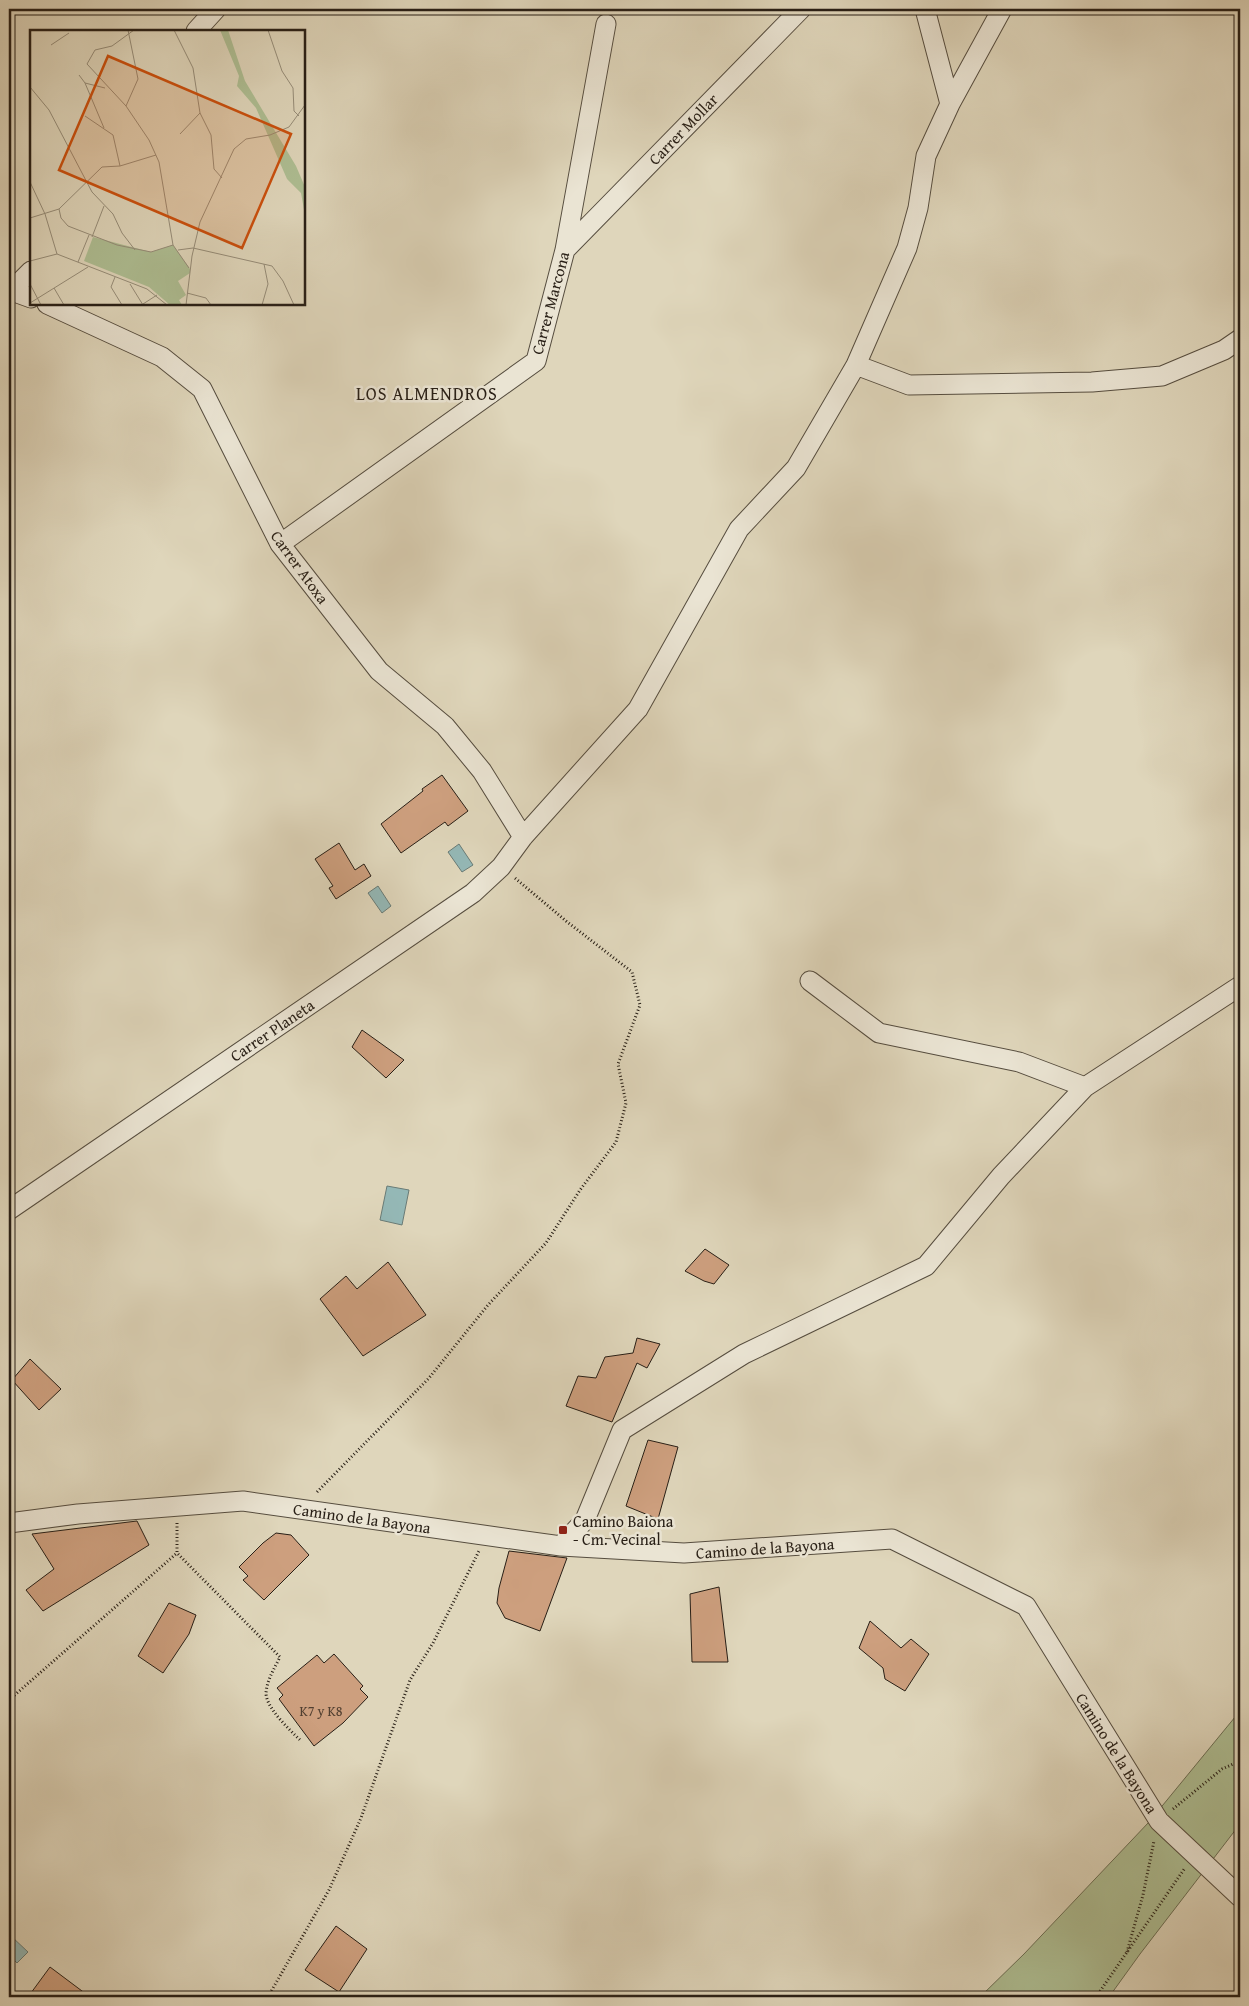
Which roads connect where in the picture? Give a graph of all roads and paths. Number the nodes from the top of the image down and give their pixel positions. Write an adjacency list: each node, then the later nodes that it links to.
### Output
1 (216, 9): 6 (street)
2 (801, 9): 8 (street, Carrer Mollar)
3 (925, 9): 7 (street)
4 (1002, 9): 7 (street, Carrer Planeta)
5 (606, 24): 8 (street, Carrer Marcona)
6 (197, 30)
7 (950, 104): 14 (street, Carrer Planeta)
8 (565, 250): 15 (street, Carrer Marcona)
9 (30, 273): 10 (street)
10 (9, 292): 11 (street)
11 (30, 298)
12 (49, 305): 15 (street, Carrer Atoxa)
13 (1240, 339): 14 (street)
14 (856, 365): 16 (street, Carrer Planeta)
15 (280, 544): 16 (street, Carrer Atoxa)
16 (523, 837): 17 (street, Carrer Planeta)
17 (502, 867): 21 (street, Carrer Planeta); 23 (path)
18 (810, 981): 20 (street)
19 (1240, 986): 20 (street)
20 (1085, 1086): 26 (street)
21 (9, 1210)
22 (178, 1506): 23 (street, Camino de la Bayona); 24 (street, Camino de la Bayona); 27 (path)
23 (301, 1509): 25 (street, Camino de la Bayona)
24 (9, 1523)
25 (487, 1535): 26 (street, Camino de la Bayona); 35 (path)
26 (562, 1546): 31 (street, Camino de la Bayona)
27 (177, 1553): 28 (path); 29 (path)
28 (9, 1700)
29 (300, 1740)
30 (1240, 1761): 31 (path)
31 (1160, 1821): 32 (street, Camino de la Bayona); 34 (path)
32 (1194, 1854): 33 (street, Camino de la Bayona); 34 (path)
33 (1240, 1897)
34 (1127, 1952): 36 (path)
35 (268, 1997)
36 (1096, 1997)

